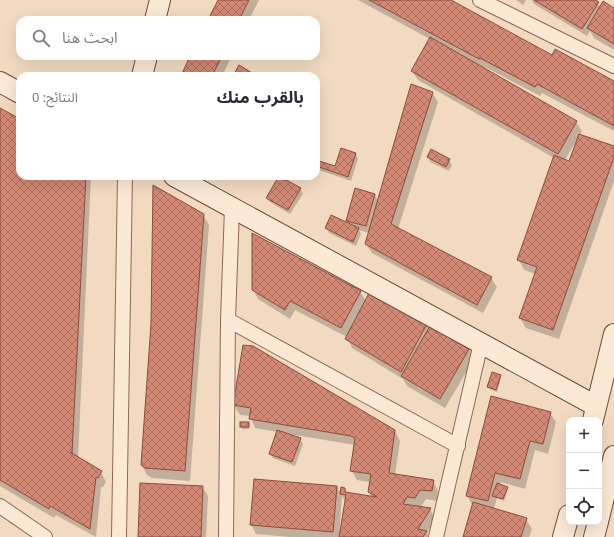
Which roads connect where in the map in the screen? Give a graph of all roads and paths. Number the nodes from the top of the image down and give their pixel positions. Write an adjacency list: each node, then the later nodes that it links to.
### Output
1 (160, 0): 3 (street)
2 (480, 0): 5 (street)
3 (157, 16)
4 (146, 60): 6 (street)
5 (614, 66)
6 (143, 72)
7 (0, 82): 8 (street)
8 (16, 91)
9 (125, 180): 23 (street)
10 (181, 180): 11 (street)
11 (232, 208): 12 (street); 14 (street)
12 (228, 320): 16 (street); 24 (street)
13 (614, 334): 15 (street)
14 (481, 343): 15 (street); 16 (street)
15 (595, 413)
16 (458, 446): 25 (street)
17 (614, 456): 19 (street)
18 (0, 506): 22 (street)
19 (602, 506)
20 (566, 525): 26 (street)
21 (597, 525): 27 (street)
22 (45, 537)
23 (119, 537)
24 (226, 537)
25 (436, 537)
26 (563, 537)
27 (594, 537)

